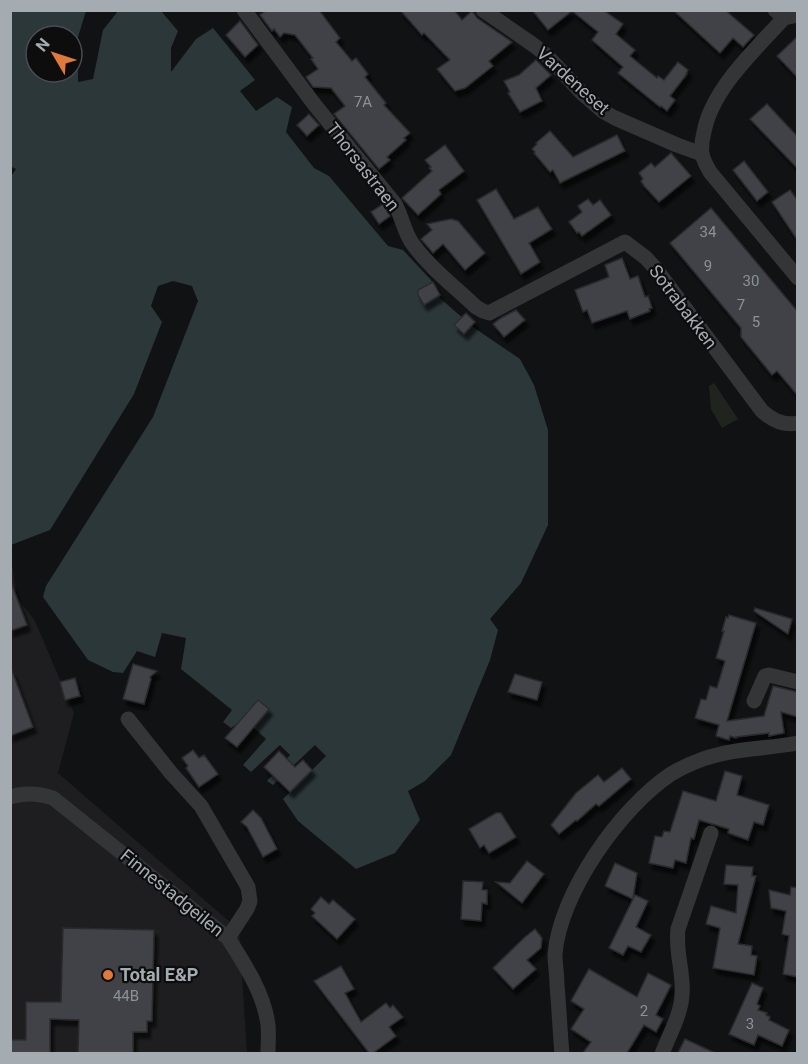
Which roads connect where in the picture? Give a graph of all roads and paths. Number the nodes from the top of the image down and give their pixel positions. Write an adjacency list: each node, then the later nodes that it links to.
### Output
1 (244, 10): 6 (street, Thorsastraen)
2 (483, 10): 4 (street, Vardeneset)
3 (785, 15): 4 (street)
4 (702, 154): 5 (street)
5 (798, 278)
6 (489, 313): 7 (street, Sotrabakken)
7 (798, 423)
8 (798, 682): 9 (street)
9 (754, 701)
10 (128, 718): 14 (street)
11 (798, 743): 16 (street)
12 (10, 797): 14 (street, Finnestadgeilen)
13 (711, 833): 17 (street)
14 (228, 938): 15 (street, Finnestadgeilen)
15 (268, 1053)
16 (562, 1053)
17 (662, 1053)

